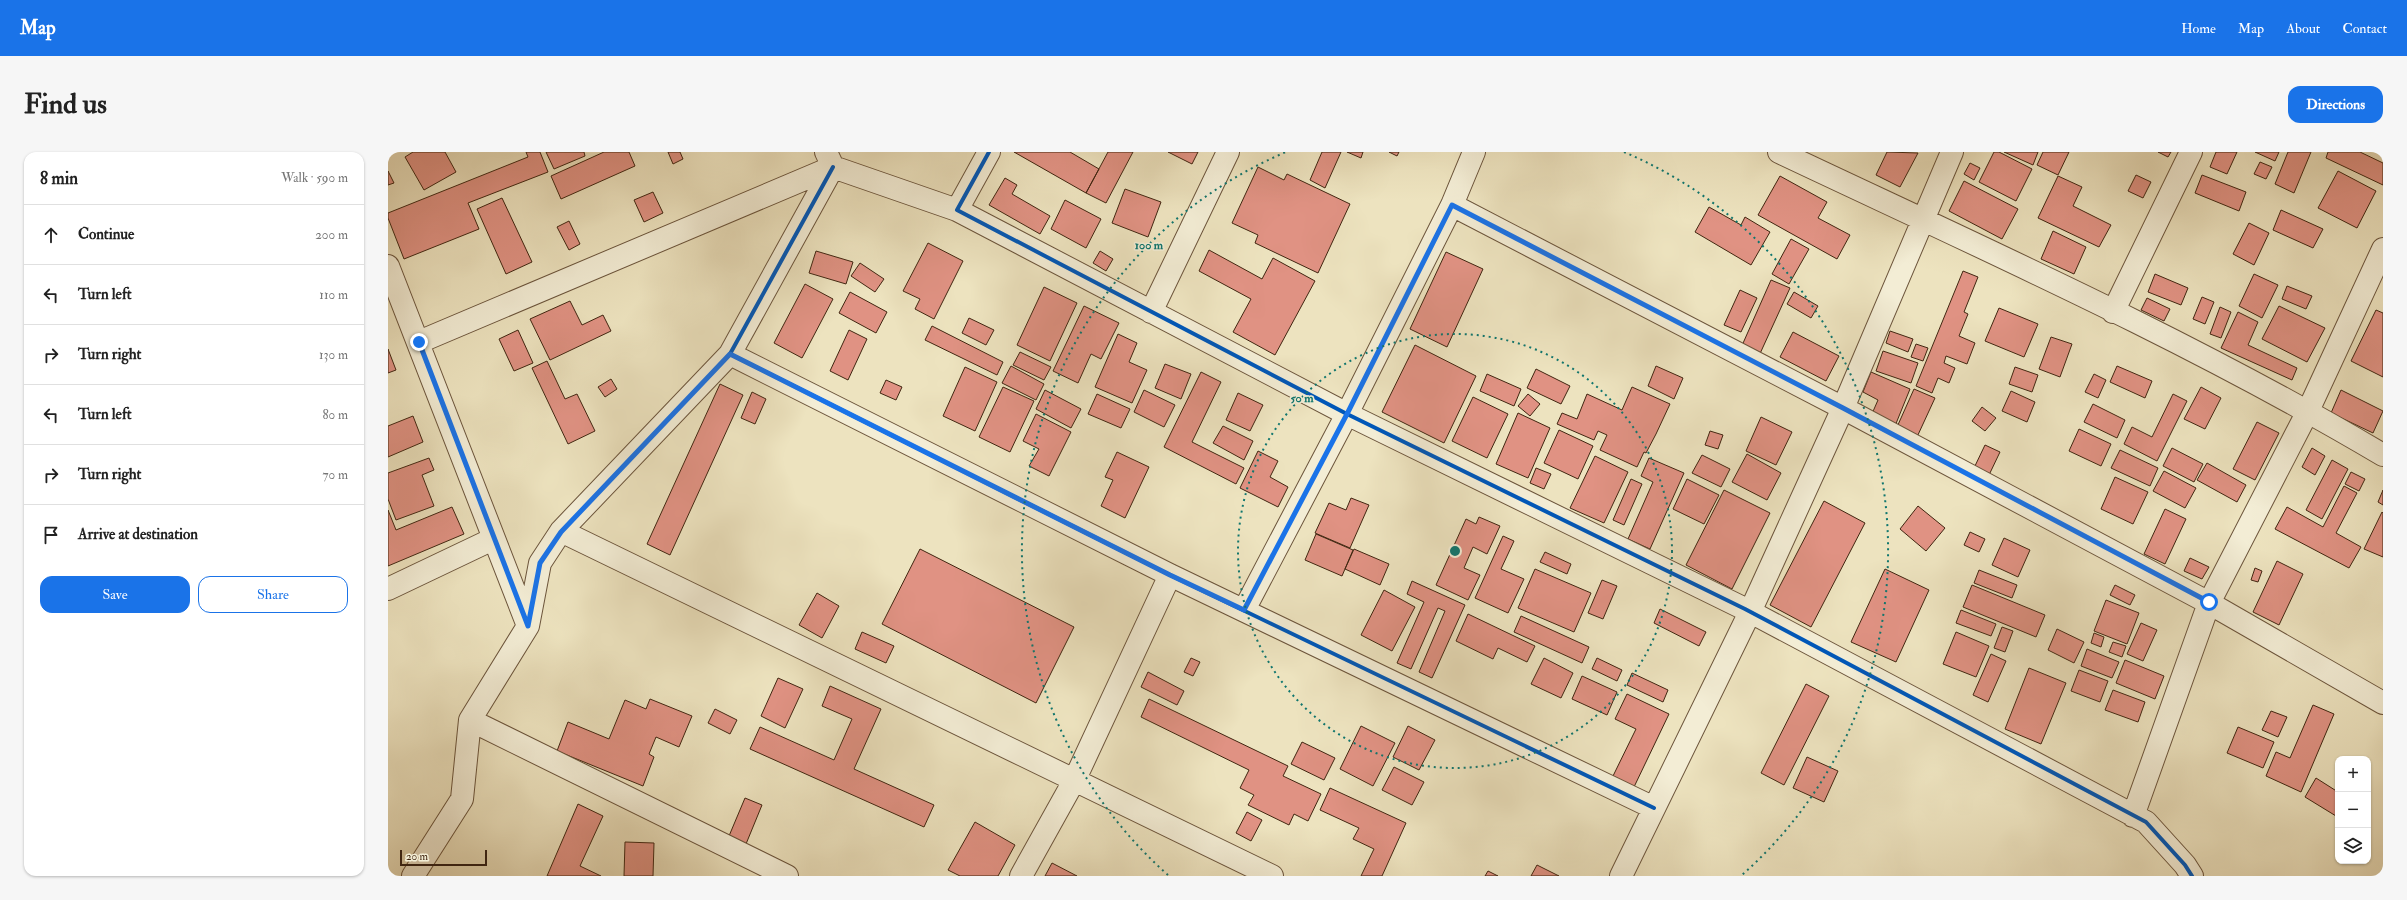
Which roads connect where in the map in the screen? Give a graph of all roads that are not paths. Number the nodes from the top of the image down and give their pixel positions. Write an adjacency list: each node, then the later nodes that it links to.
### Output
1 (989, 152): 9 (street)
2 (1228, 152): 13 (street)
3 (1474, 152): 8 (street)
4 (1779, 152): 10 (street)
5 (1952, 152): 10 (street)
6 (2191, 152): 14 (street)
7 (830, 160): 9 (street); 15 (street); 16 (street)
8 (1452, 205): 17 (street); 19 (street)
9 (957, 210): 13 (street)
10 (1924, 221): 14 (street); 17 (street)
11 (2383, 250): 18 (street)
12 (388, 266): 15 (street)
13 (1151, 312): 19 (street)
14 (2113, 312): 18 (street)
15 (419, 342): 22 (street)
16 (730, 354): 21 (street); 23 (street)
17 (1843, 408): 25 (street); 27 (street)
18 (2308, 411): 20 (street); 25 (street)
19 (1347, 414): 26 (street); 27 (street)
20 (2383, 456)
21 (561, 532): 28 (street); 31 (street)
22 (493, 539): 24 (street); 28 (street)
23 (1170, 575): 26 (street); 31 (street)
24 (388, 589)
25 (2209, 602): 29 (street); 33 (street)
26 (1244, 610): 32 (street)
27 (1750, 612): 32 (street); 33 (street)
28 (528, 626): 30 (street)
29 (2383, 703)
30 (470, 720): 34 (street); 36 (street)
31 (1075, 779): 37 (street); 38 (street)
32 (1654, 808): 39 (street)
33 (2133, 816): 40 (street)
34 (428, 866): 35 (street)
35 (413, 876)
36 (787, 876)
37 (1021, 876)
38 (1272, 876)
39 (1621, 876)
40 (2192, 876)

